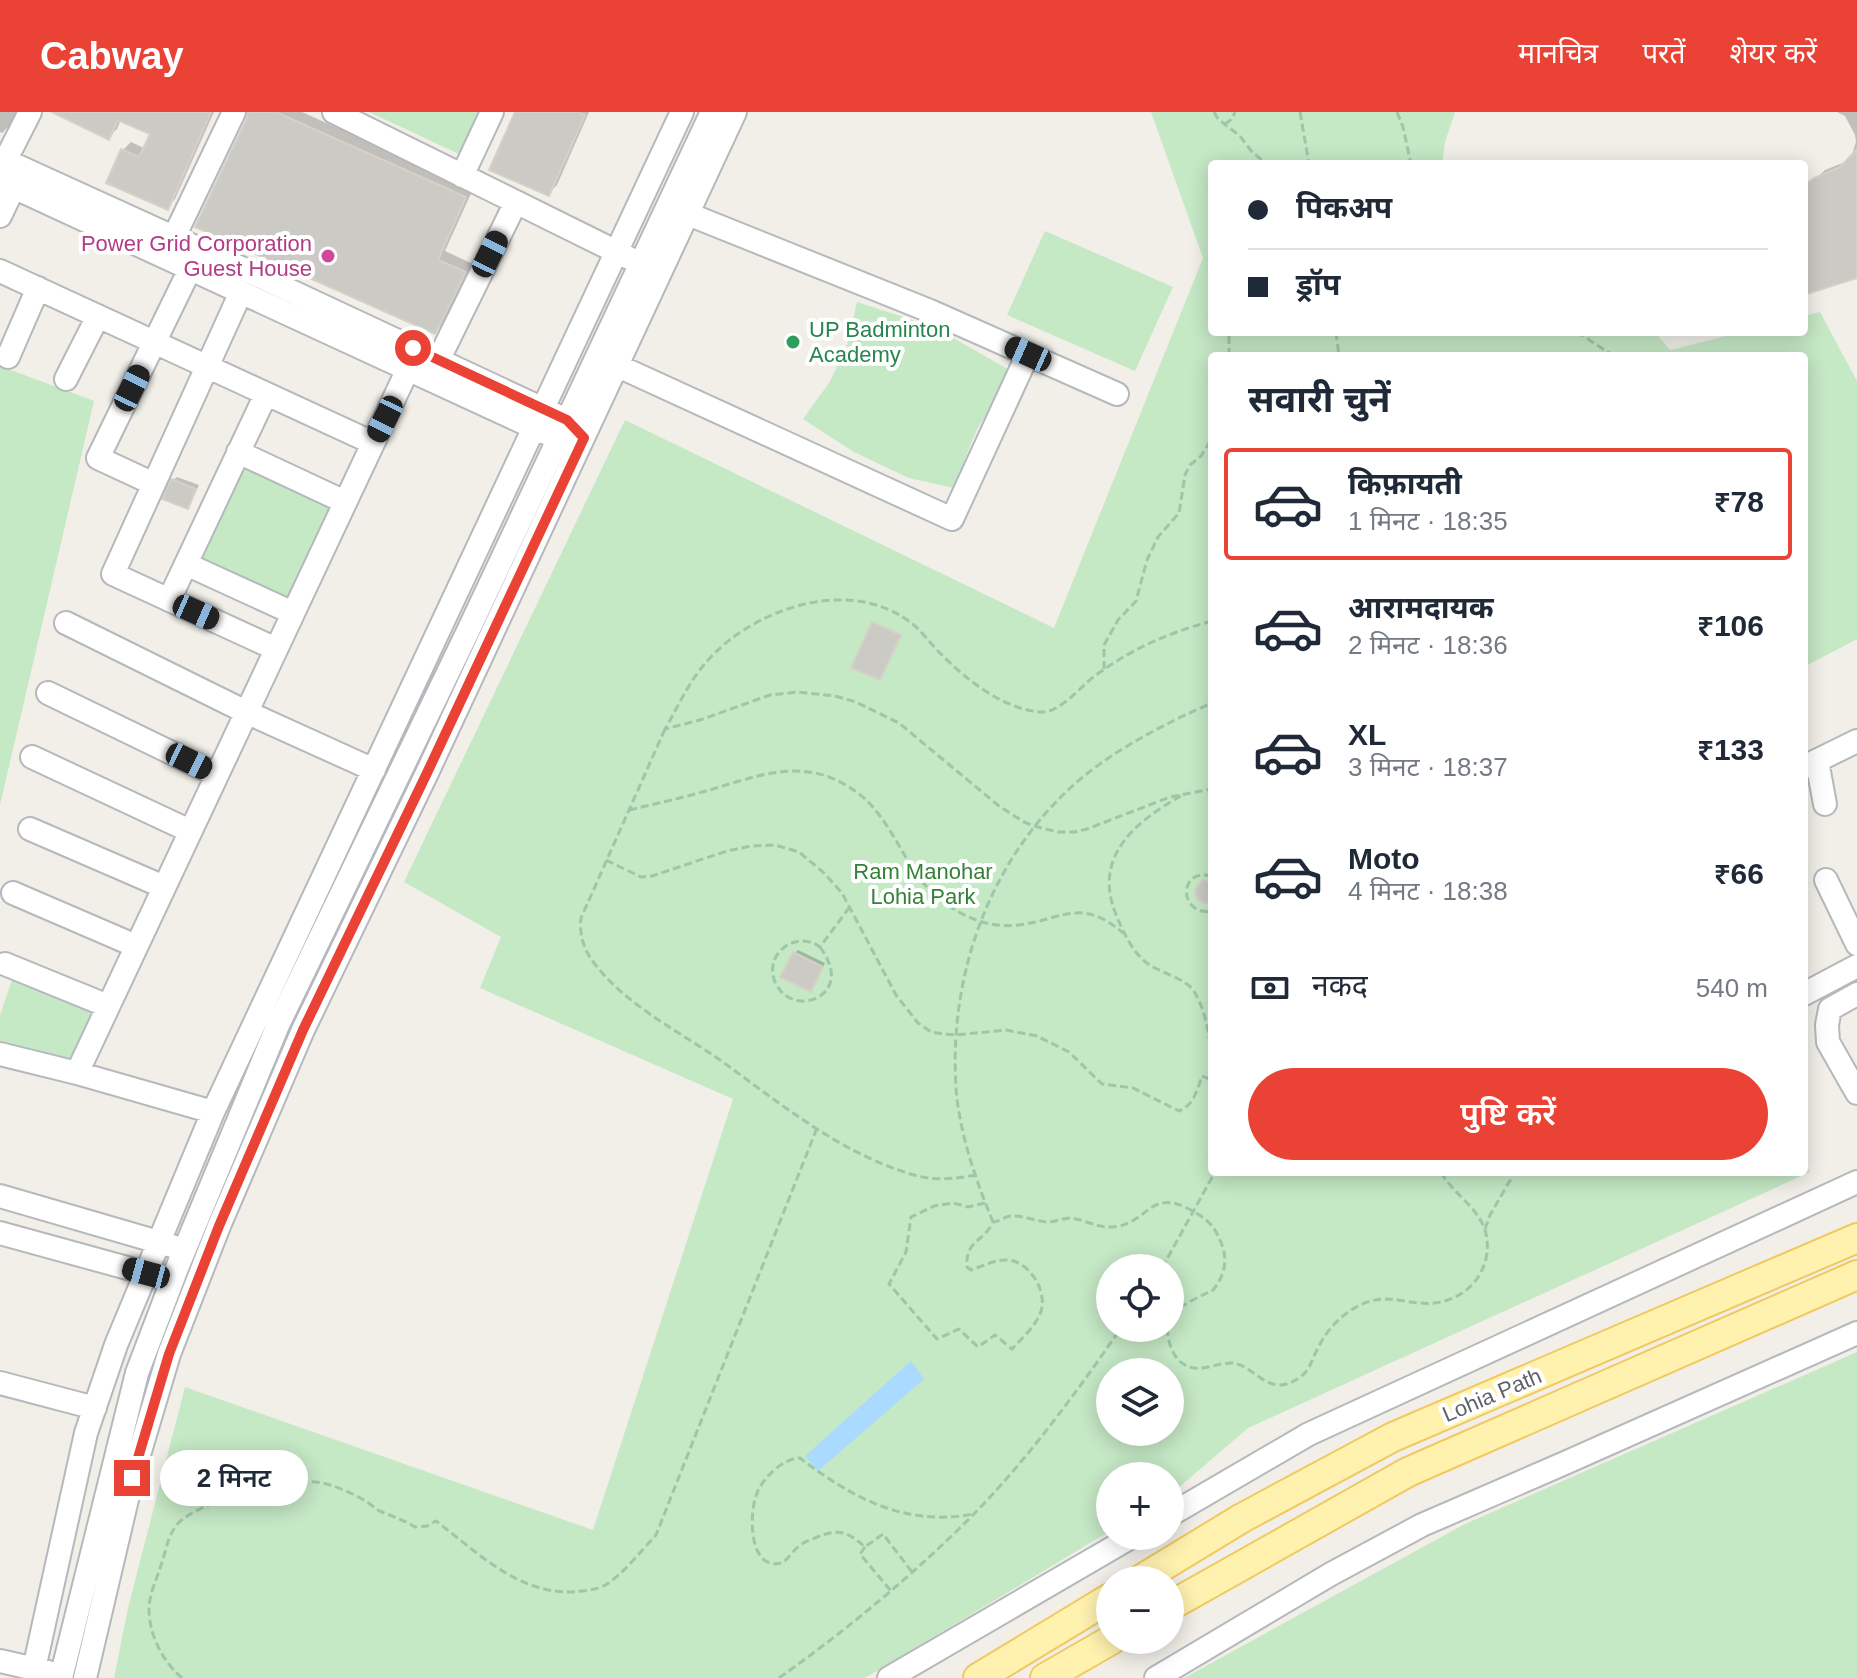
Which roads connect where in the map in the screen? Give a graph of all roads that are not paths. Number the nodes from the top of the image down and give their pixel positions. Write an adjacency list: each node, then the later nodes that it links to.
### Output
1 (30, 112): 8 (street)
2 (234, 112): 13 (street)
3 (334, 112): 9 (street)
4 (492, 112): 9 (street)
5 (682, 112): 14 (street)
6 (712, 112): 15 (street)
7 (735, 112): 11 (street)
8 (4, 172): 12 (street); 13 (street); 16 (street)
9 (462, 176): 10 (street)
10 (516, 202): 14 (street); 27 (street)
11 (688, 214): 22 (street); 24 (street)
12 (0, 216)
13 (174, 237): 27 (street)
14 (617, 252): 15 (street); 31 (street)
15 (641, 264): 32 (street)
16 (190, 269): 19 (street); 21 (street)
17 (0, 271): 18 (street)
18 (38, 288): 20 (street); 23 (street)
19 (241, 292): 25 (street); 26 (street)
20 (98, 316): 21 (street); 28 (street)
21 (154, 342): 25 (street); 36 (street)
22 (1028, 354): 24 (street); 30 (street)
23 (8, 357)
24 (618, 366): 33 (street)
25 (207, 367): 29 (street); 36 (street)
26 (408, 369): 27 (street); 34 (street)
27 (434, 369): 31 (street)
28 (66, 379)
29 (266, 394): 34 (street); 35 (street)
30 (1117, 394)
31 (539, 418): 32 (street); 48 (street)
32 (563, 429): 33 (street); 72 (street)
33 (584, 438): 73 (street)
34 (373, 443): 37 (street)
35 (238, 452): 37 (street); 38 (street)
36 (154, 484): 39 (street)
37 (345, 502): 40 (street)
38 (186, 564): 39 (street); 40 (street)
39 (169, 600): 42 (street)
40 (293, 613): 42 (street)
41 (66, 623): 44 (street)
42 (276, 649): 44 (street)
43 (48, 693): 49 (street)
44 (246, 712): 48 (street); 49 (street)
45 (1857, 741): 47 (street)
46 (32, 757): 52 (street)
47 (1810, 764): 50 (street)
48 (374, 770): 66 (street)
49 (217, 775): 52 (street)
50 (1825, 804)
51 (30, 829): 54 (street)
52 (190, 831): 54 (street)
53 (1826, 880): 56 (street)
54 (164, 887): 57 (street)
55 (13, 893): 57 (street)
56 (1857, 944)
57 (136, 946): 62 (street)
58 (5, 964): 62 (street)
59 (1857, 966): 60 (street)
60 (1808, 992)
61 (1857, 994): 65 (street)
62 (108, 1006): 64 (street)
63 (0, 1054): 64 (street)
64 (77, 1073): 66 (street)
65 (1857, 1093)
66 (213, 1112): 71 (street)
67 (1857, 1182): 80 (street)
68 (0, 1196): 71 (street)
69 (0, 1233): 74 (street)
70 (1857, 1238): 82 (main road, Lohia Path)
71 (159, 1242): 72 (street); 74 (street)
72 (185, 1249): 73 (street); 76 (street)
73 (207, 1256): 89 (street)
74 (146, 1273): 76 (street); 79 (street)
75 (1857, 1275): 83 (main road, Lohia Path)
76 (173, 1281): 88 (street)
77 (1857, 1333): 93 (street)
78 (0, 1383): 79 (street)
79 (95, 1408): 87 (street)
80 (1184, 1507)
81 (1109, 1550): 90 (street)
82 (1163, 1566)
83 (1184, 1598)
84 (1096, 1606): 91 (main road)
85 (1096, 1649): 92 (main road)
86 (0, 1661): 87 (street)
87 (33, 1674): 88 (street)
88 (61, 1677)
89 (85, 1678)
90 (889, 1678)
91 (978, 1678)
92 (1045, 1678)
93 (1156, 1678)

